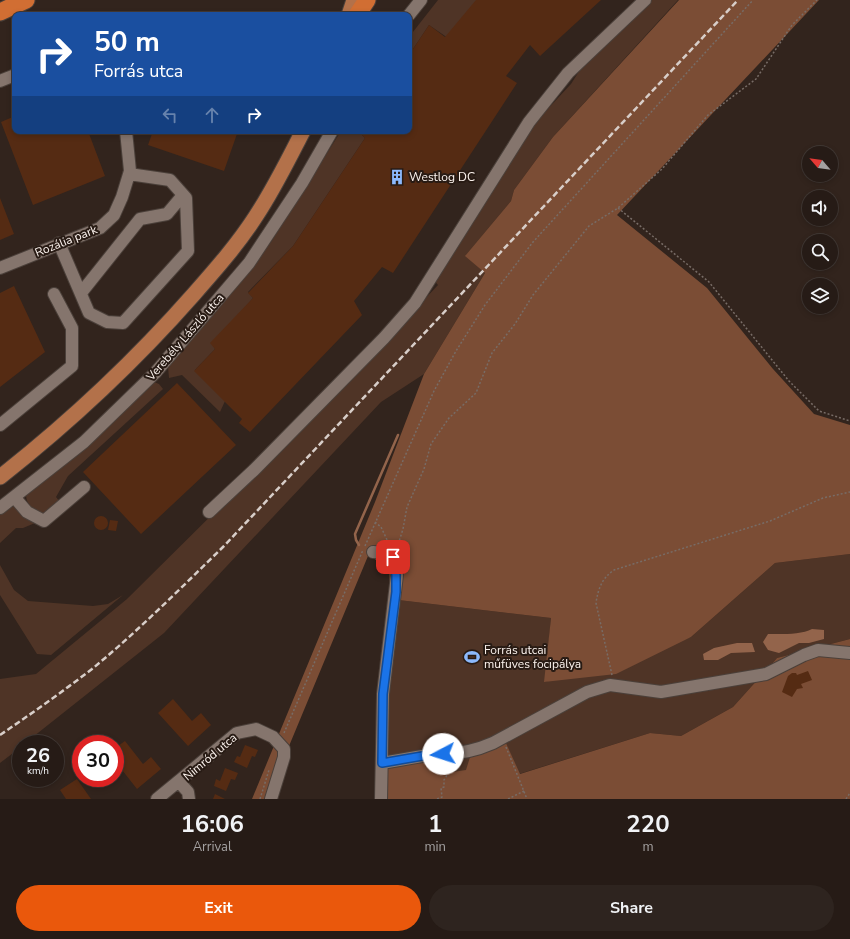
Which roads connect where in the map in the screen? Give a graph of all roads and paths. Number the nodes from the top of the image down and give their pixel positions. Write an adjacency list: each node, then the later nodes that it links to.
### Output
1 (26, 0): 8 (highway)
2 (354, 0): 9 (main road)
3 (367, 0): 10 (highway)
4 (421, 0): 11 (street)
5 (645, 0): 31 (street)
6 (753, 0): 32 (path)
7 (817, 0): 19 (path)
8 (0, 12)
9 (350, 12)
10 (359, 12)
11 (411, 12)
12 (12, 76): 13 (street)
13 (0, 81)
14 (126, 134): 17 (street, Rozália park)
15 (301, 134): 26 (main road)
16 (330, 134): 29 (street, Verebély László utca)
17 (129, 174): 18 (street); 20 (street, Rozália park)
18 (183, 195): 22 (street); 22 (street)
19 (618, 208): 24 (path); 34 (path)
20 (60, 243): 21 (street, Rozália park); 22 (street)
21 (0, 268)
22 (81, 293)
23 (54, 294): 25 (street)
24 (850, 421)
25 (0, 425)
26 (0, 477)
27 (84, 487): 29 (street)
28 (850, 492): 36 (path)
29 (15, 498): 30 (street, Verebély László utca)
30 (0, 508)
31 (209, 512)
32 (375, 522): 34 (path); 37 (path)
33 (373, 552): 34 (street)
34 (393, 557): 40 (street)
35 (850, 653): 36 (street)
36 (611, 681): 38 (street)
37 (296, 705)
38 (503, 738): 39 (street); 42 (path)
39 (442, 754): 40 (street); 48 (path)
40 (382, 763): 47 (street)
41 (179, 782): 44 (street, Nimród utca); 45 (street); 46 (street, Nimród utca)
42 (524, 791): 49 (path); 50 (path)
43 (850, 793): 51 (path)
44 (157, 799)
45 (189, 799)
46 (271, 799)
47 (381, 799)
48 (437, 799)
49 (508, 799)
50 (527, 799)
51 (846, 799)

